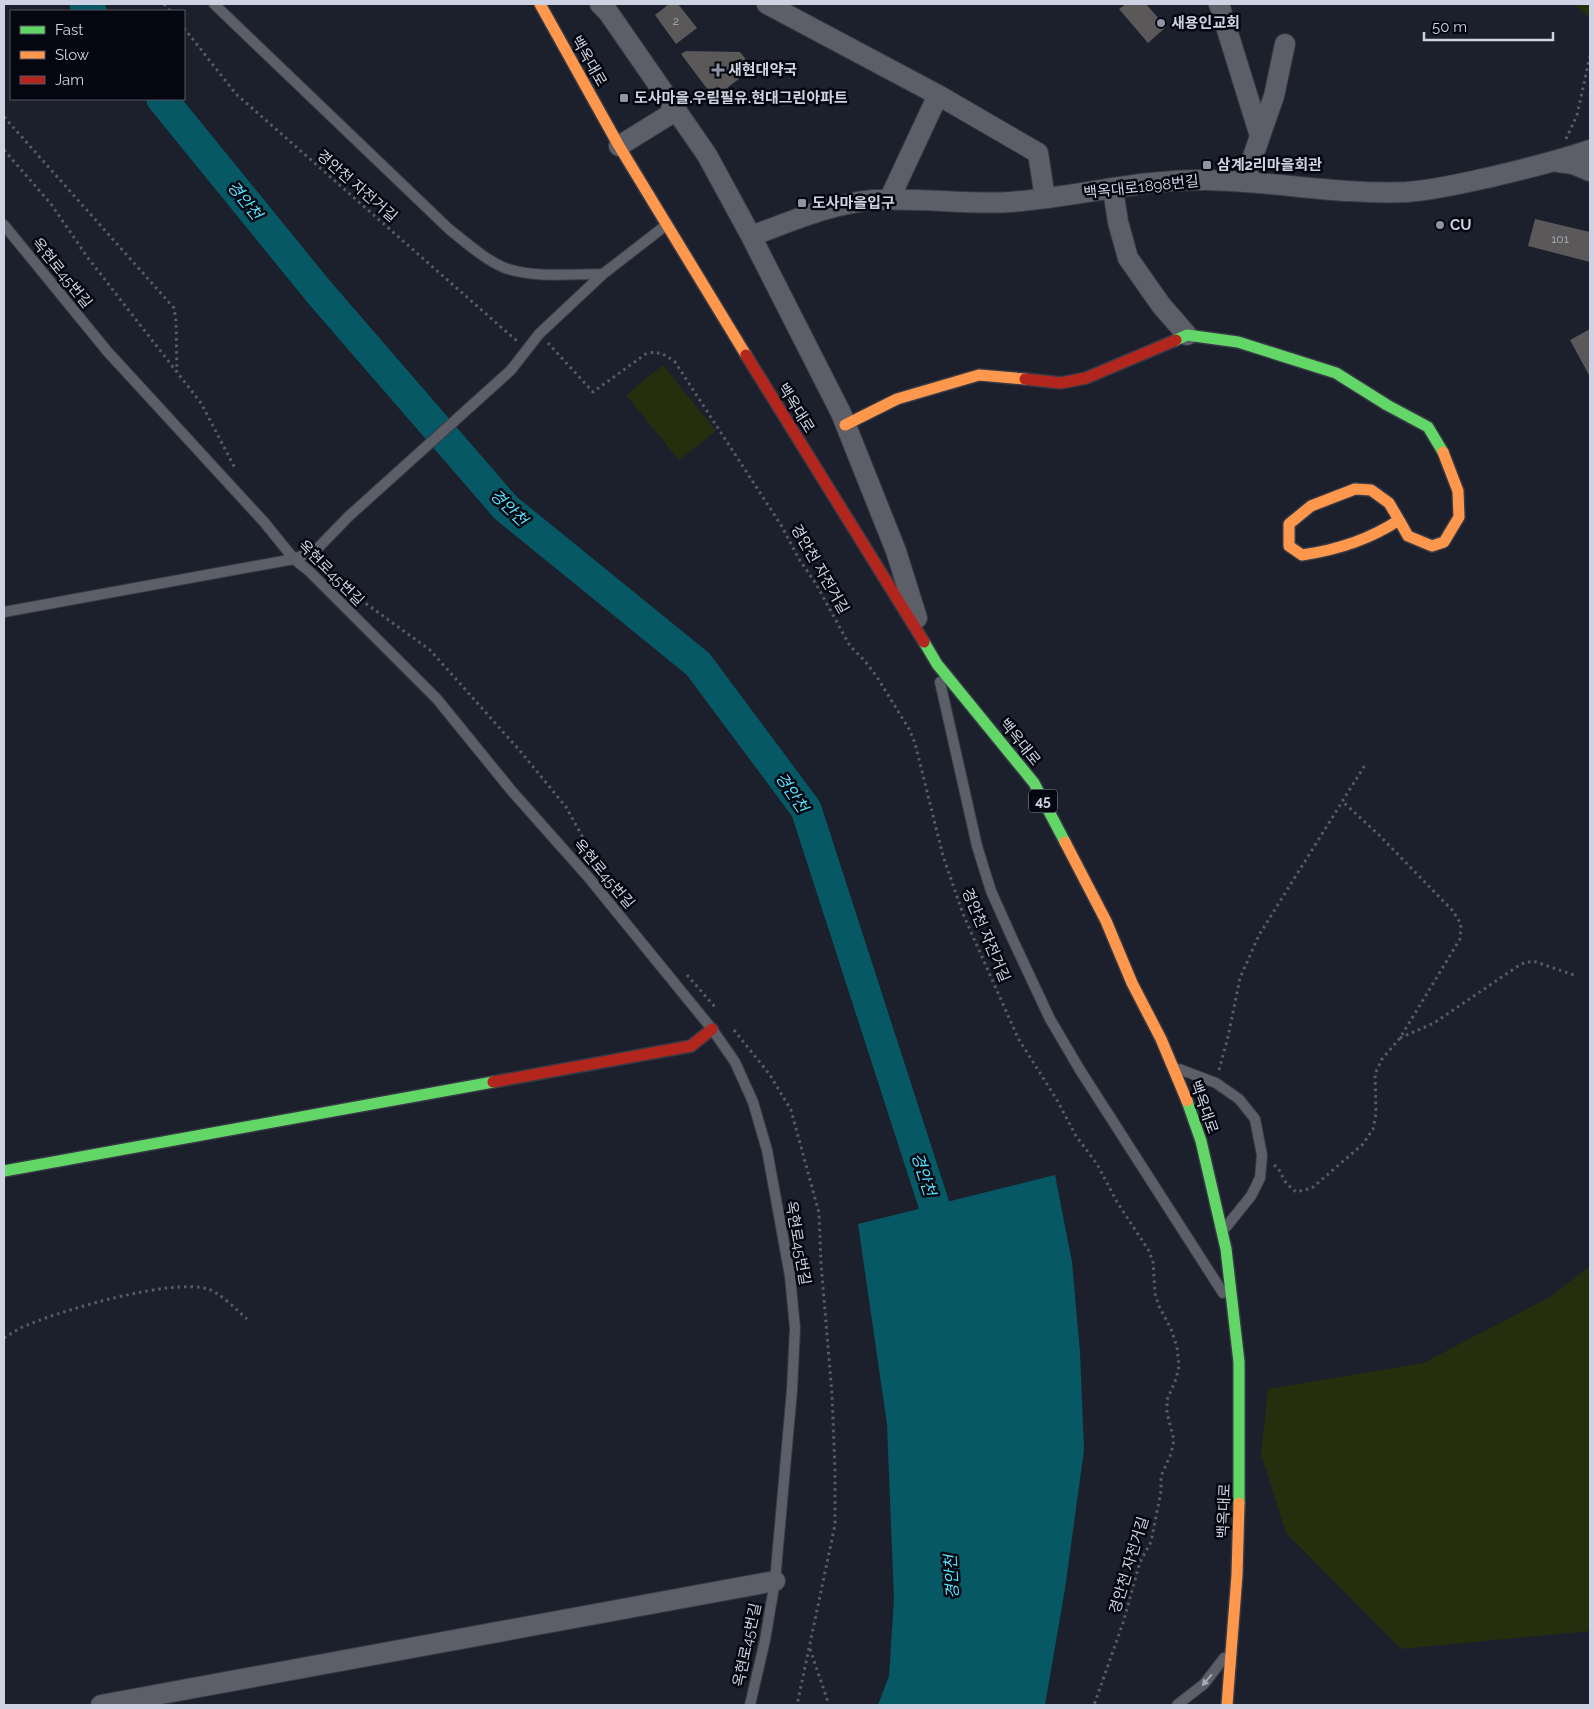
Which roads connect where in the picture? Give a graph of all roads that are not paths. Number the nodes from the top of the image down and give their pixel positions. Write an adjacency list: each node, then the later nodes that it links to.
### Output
1 (214, 4): 21 (lane)
2 (540, 4): 10 (main road, 백옥대로 / 45)
3 (767, 4): 7 (street)
4 (1219, 4): 9 (street)
5 (608, 6): 8 (street)
6 (1285, 44): 9 (street)
7 (938, 94): 16 (street); 17 (street)
8 (677, 110): 10 (street); 20 (street)
9 (1260, 136): 14 (street)
10 (619, 146): 19 (main road, 백옥대로 / 45)
11 (1590, 150): 12 (street, 백옥대로1898번길)
12 (1556, 162): 13 (street); 14 (street, 백옥대로1898번길)
13 (1590, 171)
14 (1244, 182): 15 (street, 백옥대로1898번길)
15 (1114, 189): 16 (street, 백옥대로1898번길); 22 (street)
16 (1045, 198): 17 (street, 백옥대로1898번길)
17 (889, 200): 20 (street, 백옥대로1898번길)
18 (4, 225): 25 (lane, 옥현로45번길)
19 (666, 225): 21 (lane); 27 (main road, 백옥대로 / 45)
20 (751, 236): 23 (street)
21 (603, 274): 25 (lane)
22 (1187, 335): 23 (main road); 24 (main road)
23 (846, 425): 27 (street)
24 (1399, 520): 24 (main road)
25 (294, 560): 26 (lane); 29 (lane, 옥현로45번길)
26 (4, 612)
27 (924, 644): 28 (main road, 백옥대로 / 45)
28 (937, 664): 30 (main road, 백옥대로 / 45); 33 (lane)
29 (712, 1030): 31 (main road); 34 (lane, 옥현로45번길)
30 (1173, 1067): 32 (main road, 백옥대로 / 45); 32 (lane)
31 (4, 1171)
32 (1222, 1232): 33 (main road, 백옥대로 / 45)
33 (1233, 1309): 35 (main road, 백옥대로 / 45)
34 (775, 1581): 36 (street); 37 (lane, 옥현로45번길)
35 (1231, 1650): 38 (lane, one-way to 38); 39 (main road, 백옥대로 / 45)
36 (101, 1705)
37 (750, 1705)
38 (1177, 1705)
39 (1227, 1705)

